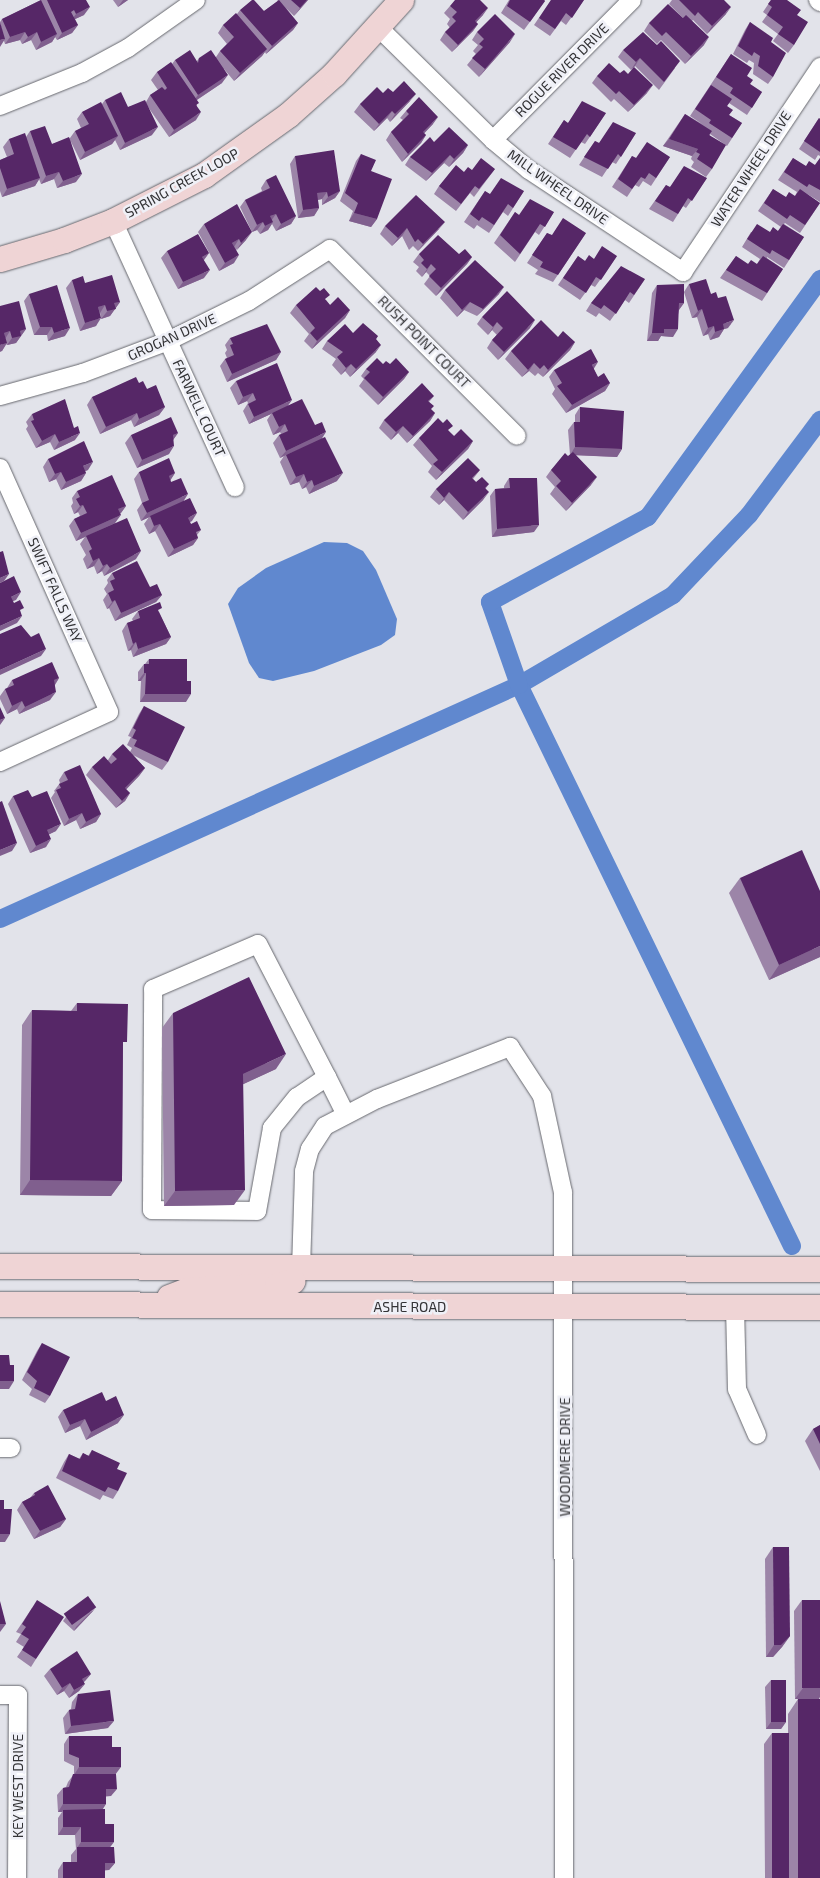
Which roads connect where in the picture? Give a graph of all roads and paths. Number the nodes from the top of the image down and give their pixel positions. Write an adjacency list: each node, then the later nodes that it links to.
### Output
1 (196, 0): 6 (street)
2 (401, 0): 4 (street, SPRING CREEK LOOP)
3 (632, 0): 7 (street, ROGUE RIVER DRIVE)
4 (379, 28): 7 (street, MILL WHEEL DRIVE); 8 (street, SPRING CREEK LOOP)
5 (820, 67): 11 (street, WATER WHEEL DRIVE)
6 (0, 106)
7 (493, 140): 11 (street, MILL WHEEL DRIVE)
8 (113, 221): 10 (street, SPRING CREEK LOOP); 12 (street, FARWELL COURT)
9 (330, 249): 12 (street, GROGAN DRIVE); 14 (street, RUSH POINT COURT)
10 (0, 259)
11 (683, 272)
12 (168, 341): 13 (street, GROGAN DRIVE); 16 (street, FARWELL COURT)
13 (0, 396)
14 (517, 436)
15 (0, 468): 17 (street, SWIFT FALLS WAY)
16 (235, 486)
17 (0, 762)
18 (327, 1077): 18 (street); 19 (street)
19 (346, 1115): 22 (street); 23 (street, WOODMERE DRIVE)
20 (0, 1266): 21 (street)
21 (77, 1267): 22 (street); 25 (street)
22 (301, 1269): 23 (street); 27 (street)
23 (565, 1269): 24 (street); 28 (street, WOODMERE DRIVE)
24 (820, 1269)
25 (0, 1282)
26 (0, 1304): 27 (street, ASHE ROAD)
27 (148, 1306): 28 (street, ASHE ROAD)
28 (565, 1307): 29 (street, ASHE ROAD); 34 (street, WOODMERE DRIVE)
29 (734, 1307): 30 (street, ASHE ROAD); 31 (street)
30 (820, 1307)
31 (757, 1435)
32 (0, 1695): 33 (street, KEY WEST DRIVE)
33 (17, 1878)
34 (564, 1878)

